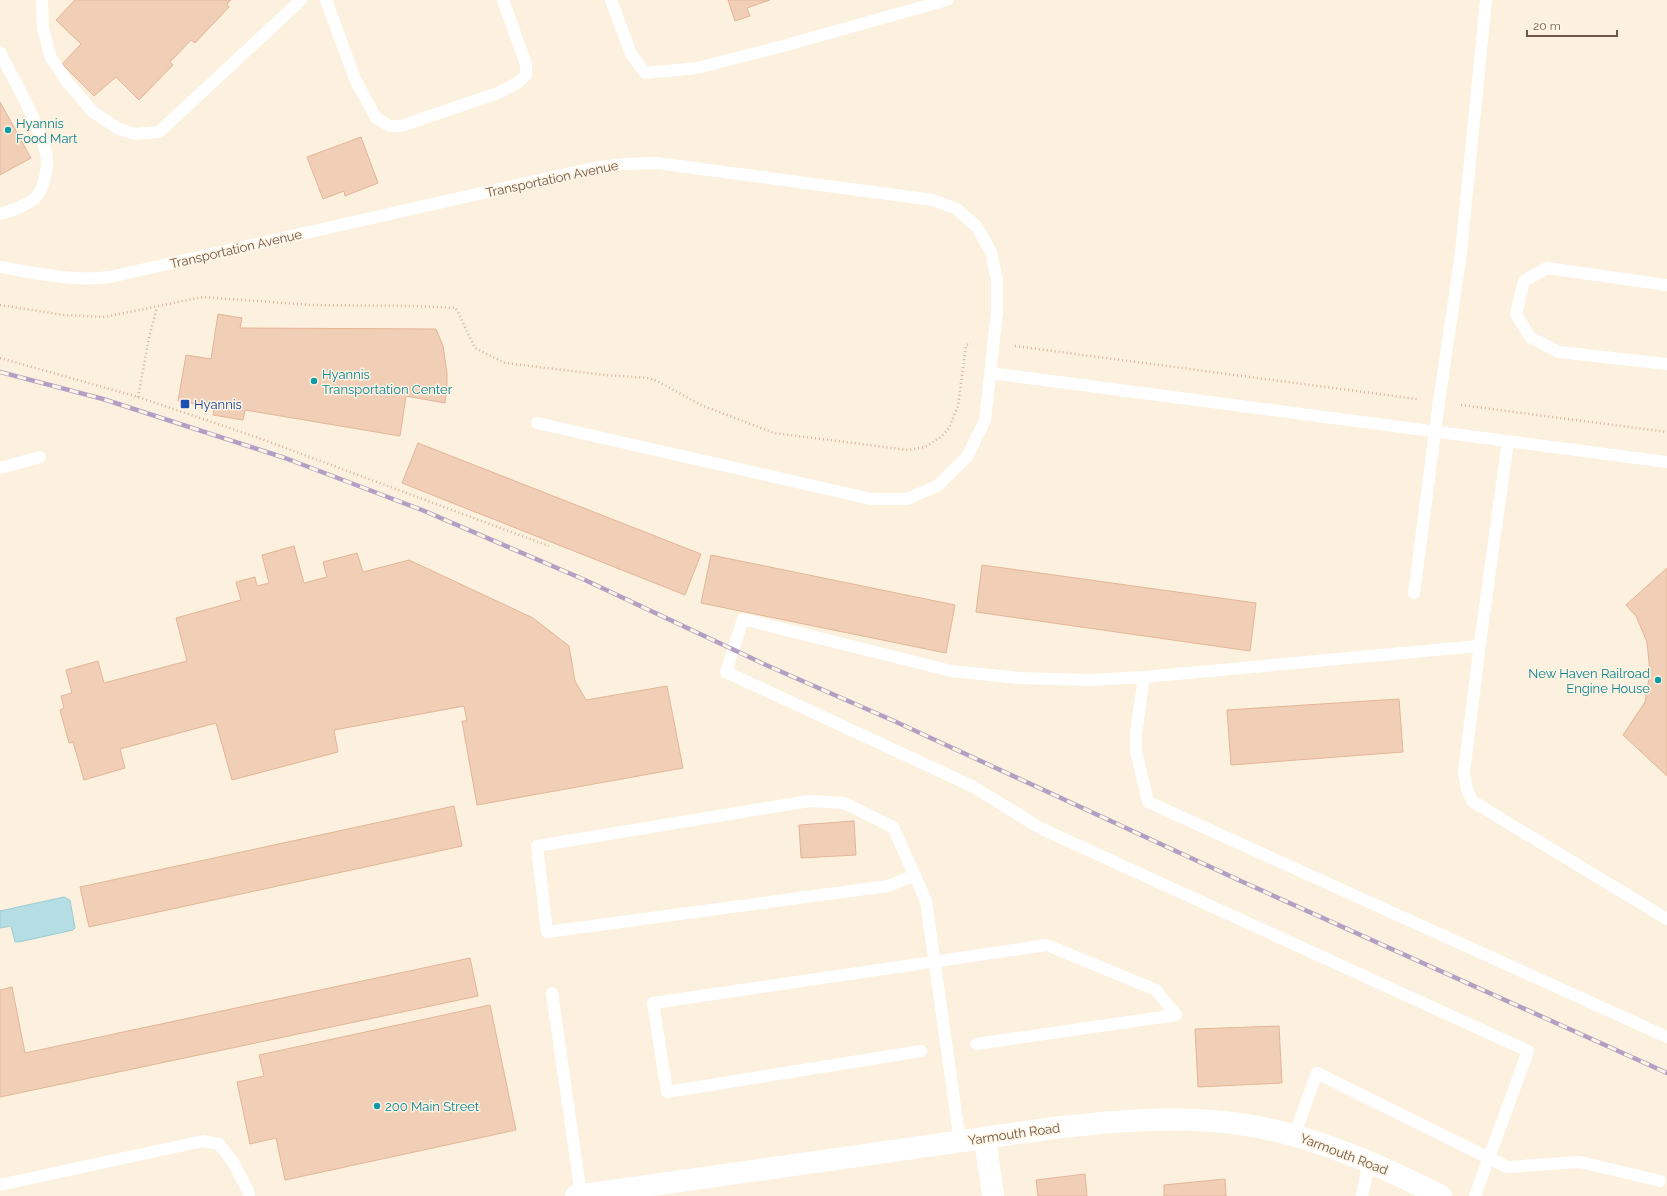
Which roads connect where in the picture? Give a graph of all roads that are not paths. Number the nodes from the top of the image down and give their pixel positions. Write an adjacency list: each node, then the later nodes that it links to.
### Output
1 (42, 0): 2 (lane)
2 (301, 0)
3 (326, 0): 4 (lane)
4 (503, 0)
5 (611, 0): 6 (lane)
6 (947, 0)
7 (1486, 0): 15 (lane)
8 (0, 52): 9 (lane)
9 (0, 214)
10 (0, 267): 13 (lane, Transportation Avenue)
11 (1667, 285): 12 (lane)
12 (1667, 364)
13 (990, 373): 14 (lane, Transportation Avenue); 15 (lane)
14 (537, 423)
15 (1436, 432): 16 (lane); 20 (lane)
16 (1508, 441): 18 (lane); 21 (lane)
17 (40, 457): 19 (lane)
18 (1667, 462)
19 (0, 468)
20 (1414, 593)
21 (1479, 646): 22 (lane); 24 (lane)
22 (1144, 677): 27 (lane); 33 (lane)
23 (915, 875): 23 (lane); 25 (lane)
24 (1667, 919)
25 (935, 961): 28 (lane); 29 (lane); 32 (lane)
26 (552, 993): 39 (lane)
27 (1667, 1037)
28 (976, 1044)
29 (921, 1051)
30 (1294, 1136): 31 (main road, Yarmouth Road); 33 (lane); 34 (main road, Yarmouth Road)
31 (986, 1139): 32 (main road, Yarmouth Road); 40 (main road)
32 (960, 1142): 37 (main road, Yarmouth Road)
33 (1489, 1158): 35 (lane); 43 (lane)
34 (1369, 1162): 41 (lane); 42 (main road, Yarmouth Road)
35 (1660, 1181)
36 (0, 1185): 38 (lane)
37 (618, 1193): 39 (main road, Yarmouth Road)
38 (249, 1196)
39 (578, 1196)
40 (993, 1196)
41 (1362, 1196)
42 (1441, 1196)
43 (1475, 1196)

